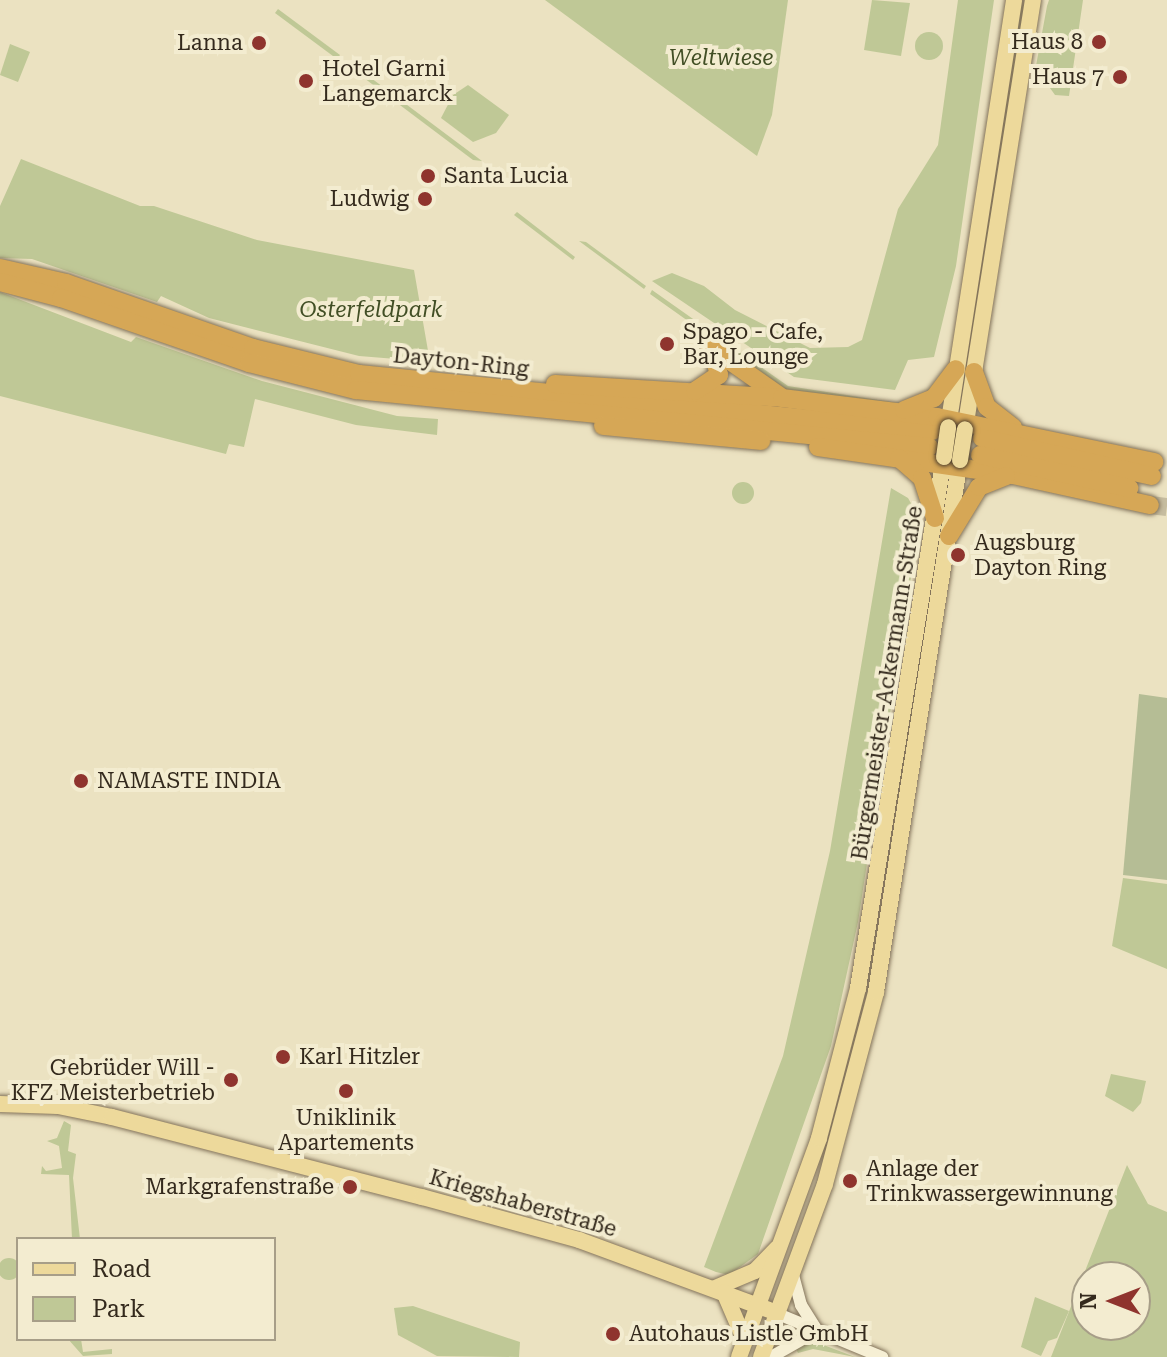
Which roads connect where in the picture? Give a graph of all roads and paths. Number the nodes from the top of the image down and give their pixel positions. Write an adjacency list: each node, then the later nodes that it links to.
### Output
1 (1014, 0): 5 (main road, Bürgermeister-Ackermann-Straße)
2 (1033, 0): 5 (main road, Bürgermeister-Ackermann-Straße)
3 (0, 268): 6 (highway, Dayton-Ring)
4 (0, 282): 9 (highway, Dayton-Ring)
5 (965, 371): 10 (highway); 11 (highway); 12 (main road, Bürgermeister-Ackermann-Straße)
6 (434, 385): 7 (highway); 12 (highway, Dayton-Ring)
7 (695, 391): 8 (highway); 8 (highway)
8 (782, 398): 10 (highway)
9 (494, 407): 12 (highway, Dayton-Ring); 14 (highway)
10 (891, 411): 12 (highway)
11 (1019, 431): 12 (highway); 16 (highway)
12 (950, 442): 14 (highway); 15 (highway); 17 (main road, Bürgermeister-Ackermann-Straße); 18 (main road, Bürgermeister-Ackermann-Straße)
13 (981, 447): 16 (highway)
14 (896, 456): 17 (highway)
15 (1013, 475): 16 (highway); 18 (highway)
16 (1152, 484)
17 (935, 518): 20 (main road, Bürgermeister-Ackermann-Straße)
18 (949, 536): 21 (main road, Bürgermeister-Ackermann-Straße)
19 (0, 1104): 22 (main road, Kriegshaberstraße)
20 (783, 1241): 22 (main road); 23 (main road, Bürgermeister-Ackermann-Straße)
21 (793, 1275): 24 (main road, Bürgermeister-Ackermann-Straße); 25 (street)
22 (720, 1290): 23 (main road, Kriegshaberstraße); 26 (main road)
23 (759, 1305): 24 (main road, Kriegshaberstraße); 26 (main road, Bürgermeister-Ackermann-Straße)
24 (778, 1314): 25 (street, Kriegshaberstraße); 27 (main road, Bürgermeister-Ackermann-Straße)
25 (817, 1331): 28 (street); 29 (street, Kriegshaberstraße)
26 (742, 1349)
27 (761, 1357)
28 (771, 1357)
29 (882, 1357)

